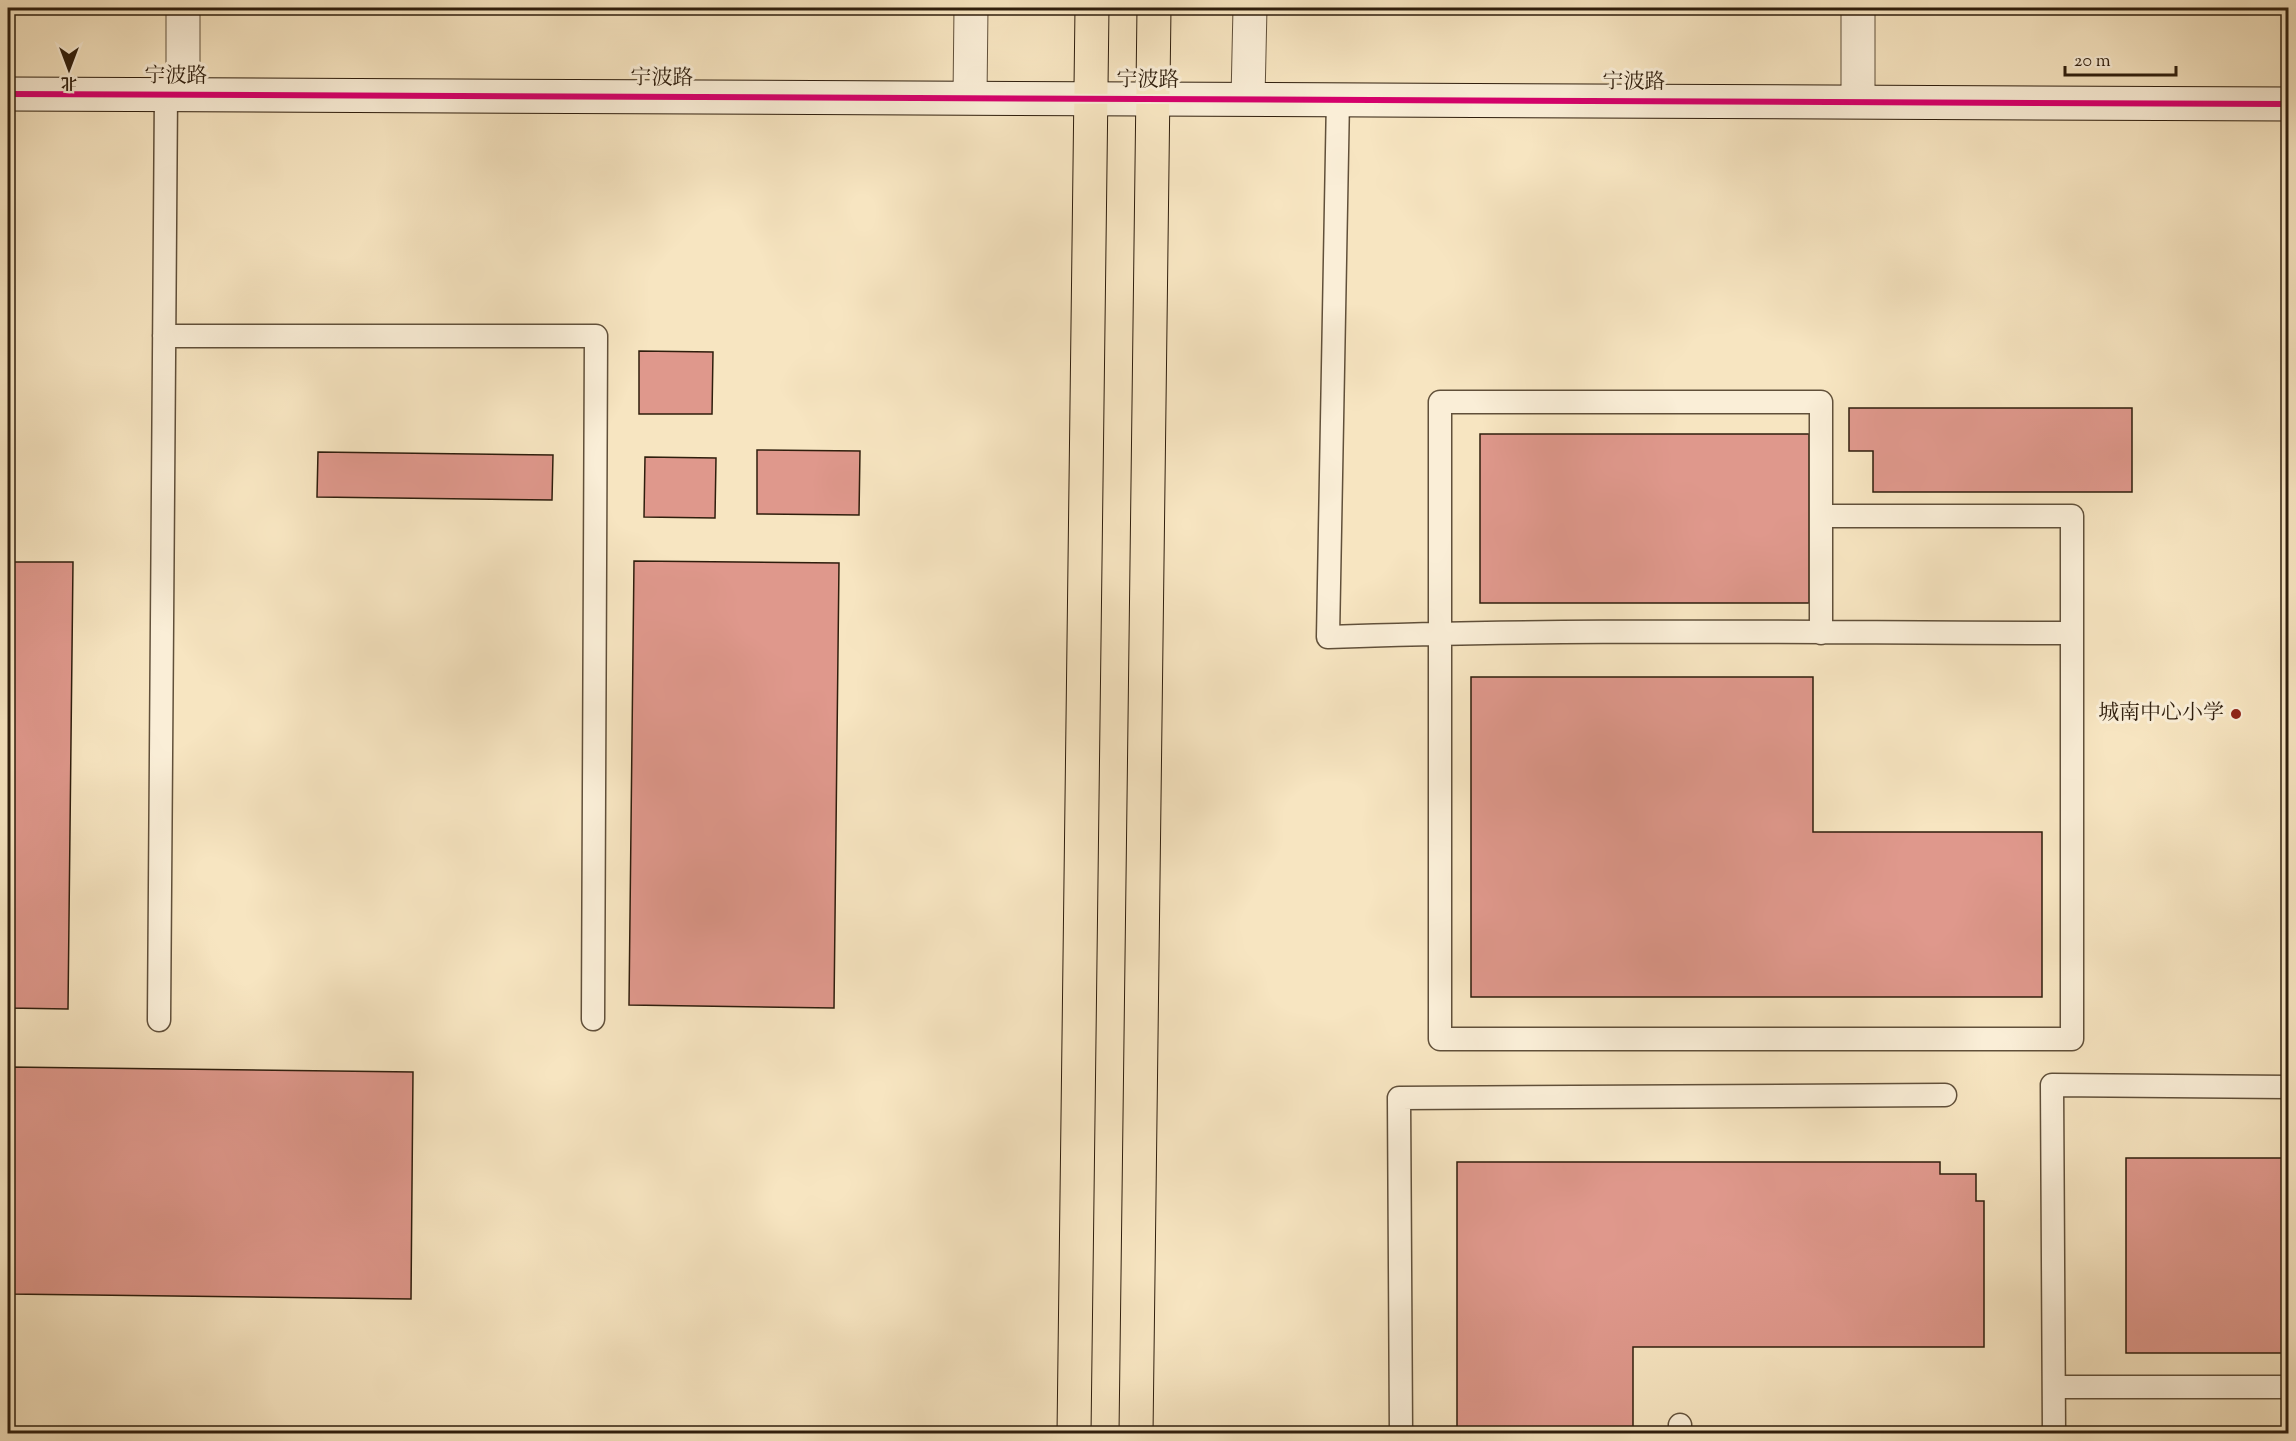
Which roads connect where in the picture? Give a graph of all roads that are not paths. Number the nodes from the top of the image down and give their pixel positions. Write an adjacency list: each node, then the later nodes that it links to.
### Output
1 (183, 8): 7 (street)
2 (971, 8): 9 (street)
3 (1092, 8): 10 (highway)
4 (1154, 8): 11 (highway)
5 (1250, 8): 12 (street)
6 (1858, 8): 14 (street)
7 (174, 93): 8 (street, 宁波路); 9 (street, 宁波路); 16 (lane)
8 (8, 94)
9 (970, 97): 10 (street, 宁波路)
10 (1091, 97): 11 (street, 宁波路); 27 (highway)
11 (1153, 98): 12 (street, 宁波路); 28 (highway)
12 (1248, 98): 13 (street, 宁波路)
13 (1338, 98): 14 (street, 宁波路); 18 (lane)
14 (1858, 100): 15 (street, 宁波路)
15 (2289, 104)
16 (164, 336): 21 (lane); 22 (lane)
17 (1821, 516): 18 (lane); 19 (lane); 20 (lane)
18 (1440, 633): 19 (lane); 20 (lane)
19 (1821, 633): 20 (lane)
20 (2072, 633)
21 (593, 1019)
22 (159, 1020)
23 (2289, 1087): 25 (lane)
24 (1945, 1095): 29 (lane)
25 (2054, 1387): 26 (lane); 30 (lane)
26 (2289, 1387)
27 (1074, 1434)
28 (1136, 1434)
29 (1401, 1434)
30 (2054, 1434)

